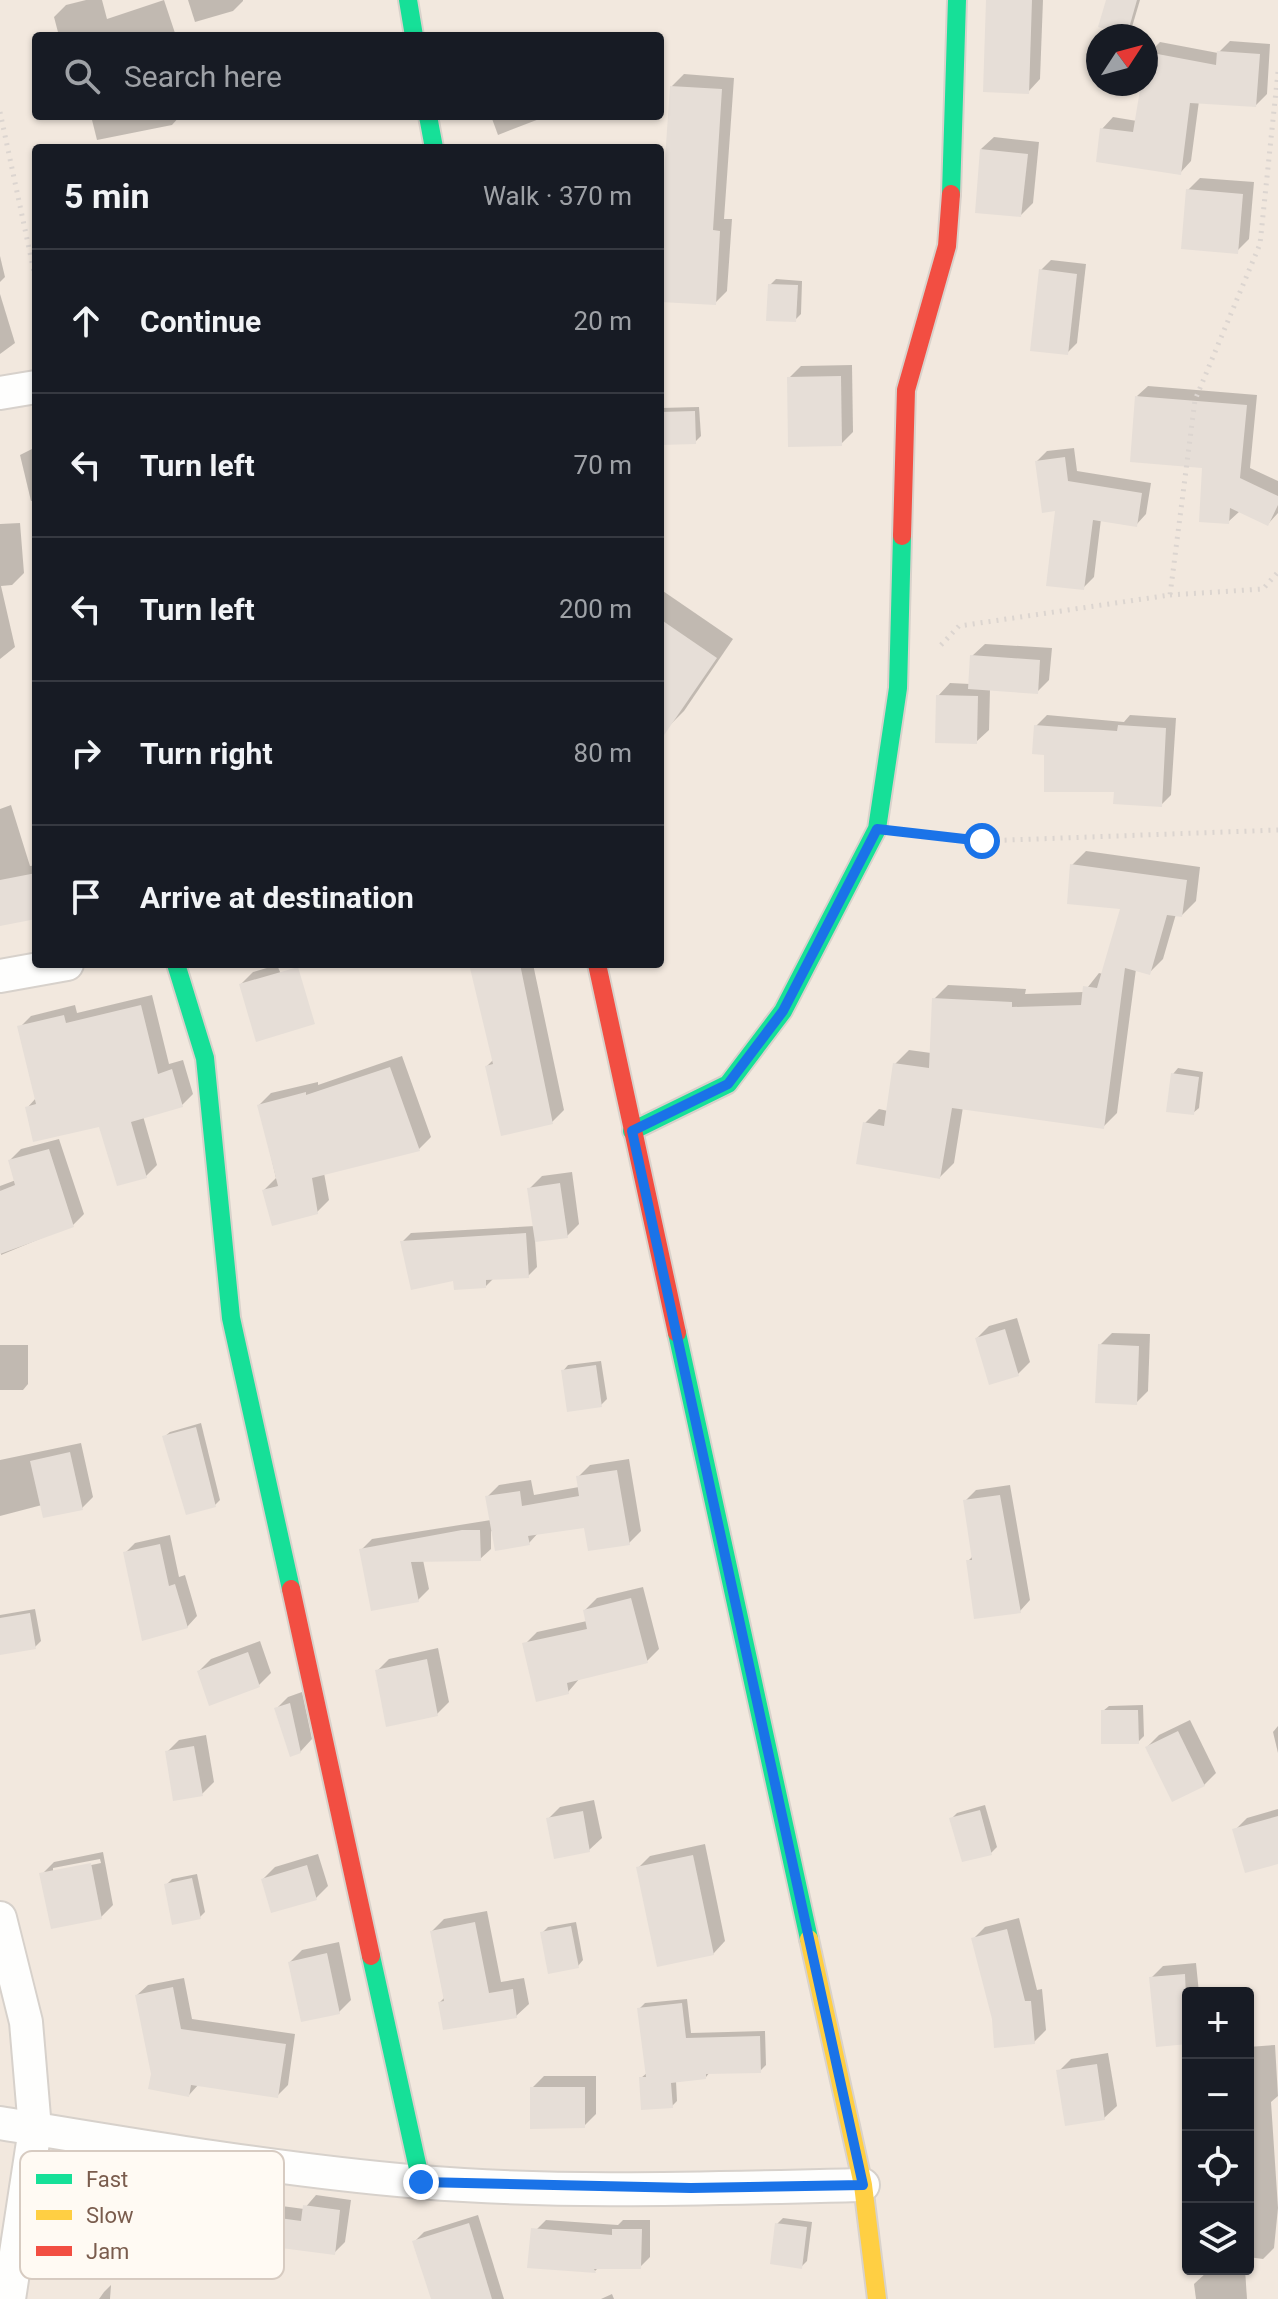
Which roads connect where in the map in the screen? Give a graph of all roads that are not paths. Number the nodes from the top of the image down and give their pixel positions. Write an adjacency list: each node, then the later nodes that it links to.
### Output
1 (408, 0): 3 (street)
2 (957, 0): 12 (street)
3 (413, 32)
4 (429, 120): 5 (street)
5 (433, 144)
6 (32, 388): 7 (street)
7 (0, 393)
8 (45, 968): 11 (street)
9 (177, 968): 19 (street)
10 (598, 968): 12 (street)
11 (0, 976)
12 (632, 1131): 20 (street)
13 (0, 1918): 15 (street)
14 (0, 2123): 15 (street)
15 (35, 2129): 16 (street); 17 (street)
16 (32, 2151)
17 (195, 2151)
18 (284, 2163): 19 (street)
19 (421, 2182): 20 (street)
20 (863, 2185): 23 (street)
21 (20, 2227): 22 (street)
22 (9, 2299)
23 (877, 2299)

